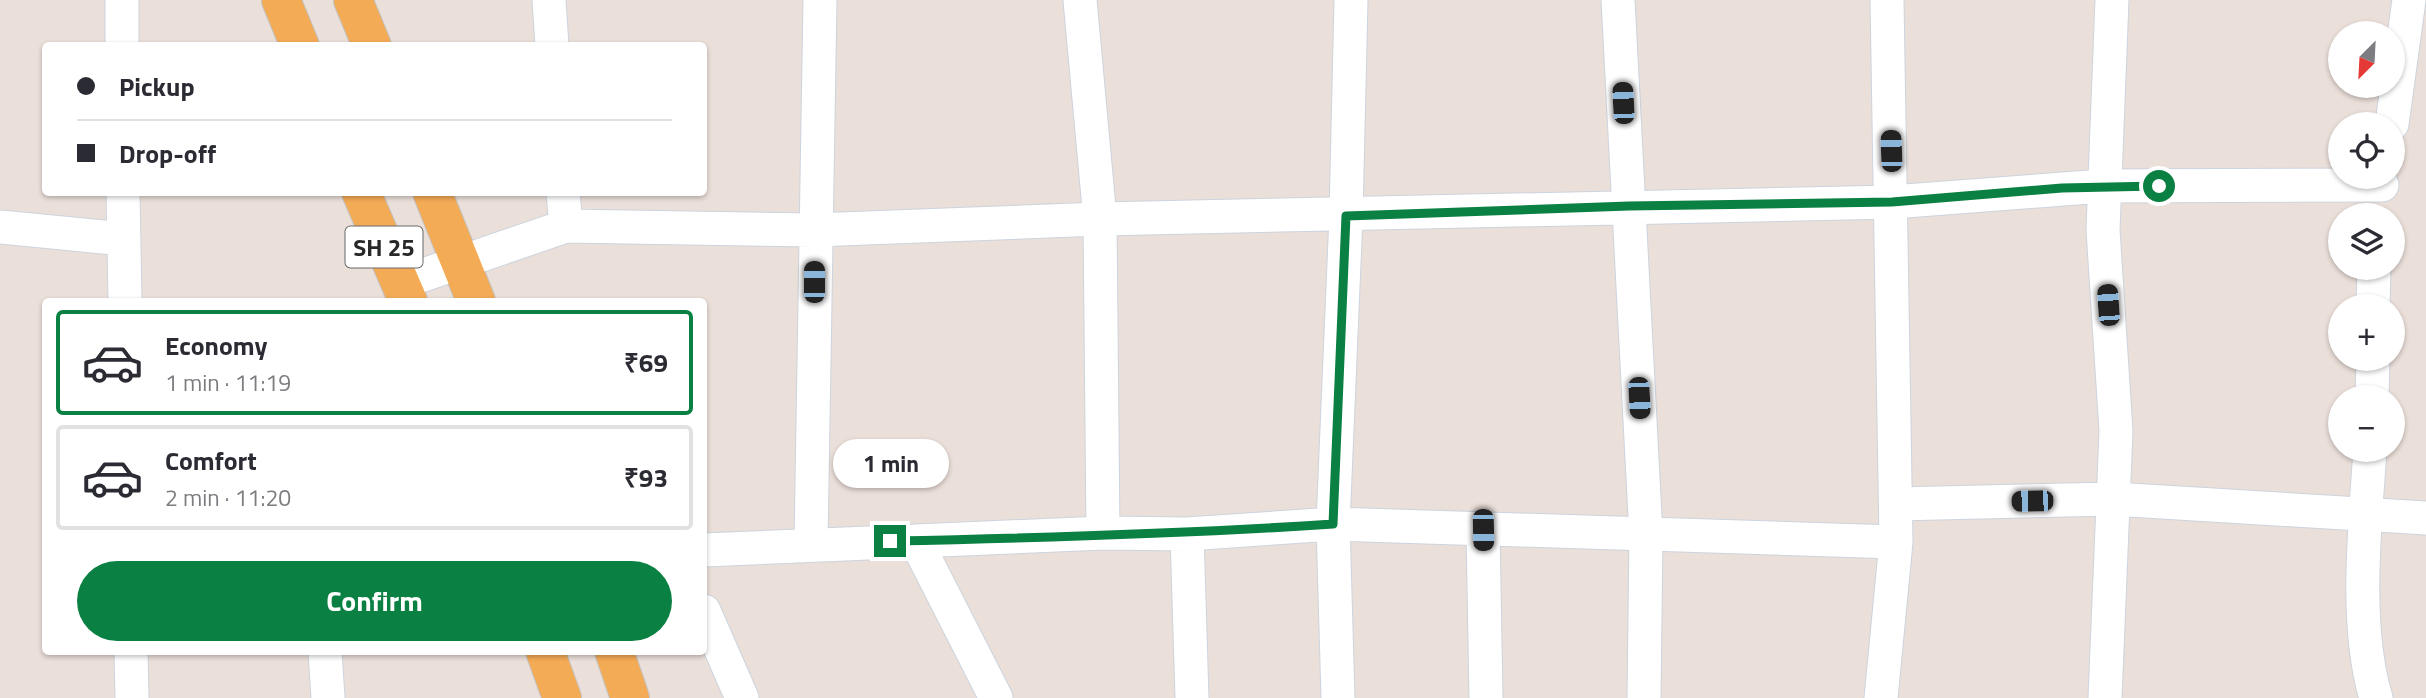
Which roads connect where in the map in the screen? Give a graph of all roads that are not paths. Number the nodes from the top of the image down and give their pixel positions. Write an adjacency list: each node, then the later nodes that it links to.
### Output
1 (122, 0): 12 (street)
2 (281, 0): 13 (main road)
3 (353, 0): 14 (main road)
4 (549, 0): 15 (street)
5 (820, 0): 29 (street)
6 (1080, 0): 26 (street)
7 (1351, 0): 25 (street)
8 (1618, 0): 24 (street)
9 (1887, 0): 23 (street)
10 (2112, 0): 17 (street)
11 (2409, 0): 16 (street)
12 (122, 42)
13 (298, 42)
14 (370, 42)
15 (552, 42)
16 (2394, 112)
17 (2103, 186): 18 (street); 23 (street); 36 (street)
18 (2381, 192)
19 (123, 196): 30 (street)
20 (364, 196): 32 (main road, SH 25)
21 (434, 196): 31 (main road)
22 (563, 196): 27 (street)
23 (1892, 202): 24 (street); 37 (street)
24 (1629, 206): 25 (street); 44 (street)
25 (1346, 216): 26 (street); 40 (street)
26 (1100, 219): 29 (street); 42 (street)
27 (566, 226): 29 (street); 31 (street)
28 (0, 228): 30 (street)
29 (814, 230): 47 (street)
30 (124, 239): 33 (street)
31 (460, 263): 32 (street); 34 (main road)
32 (404, 292)
33 (125, 298)
34 (475, 298)
35 (2369, 462): 38 (street)
36 (2113, 499): 37 (street); 38 (street); 65 (street)
37 (1896, 503): 46 (street)
38 (2366, 512): 39 (street); 66 (street)
39 (2426, 518)
40 (1333, 524): 41 (street); 43 (street); 61 (street)
41 (1483, 530): 44 (street); 62 (street)
42 (1103, 533): 43 (street); 45 (street)
43 (1187, 534): 60 (street)
44 (1646, 535): 46 (street); 63 (street)
45 (916, 541): 47 (street); 59 (street)
46 (1896, 542): 64 (street)
47 (811, 543): 48 (street)
48 (707, 550)
49 (707, 618): 58 (street)
50 (131, 655): 54 (street)
51 (325, 655): 55 (street)
52 (546, 655): 56 (main road)
53 (615, 655): 57 (main road)
54 (132, 698)
55 (328, 698)
56 (562, 698)
57 (630, 698)
58 (742, 698)
59 (996, 698)
60 (1192, 698)
61 (1338, 698)
62 (1486, 698)
63 (1644, 698)
64 (1881, 698)
65 (2105, 698)
66 (2376, 698)

